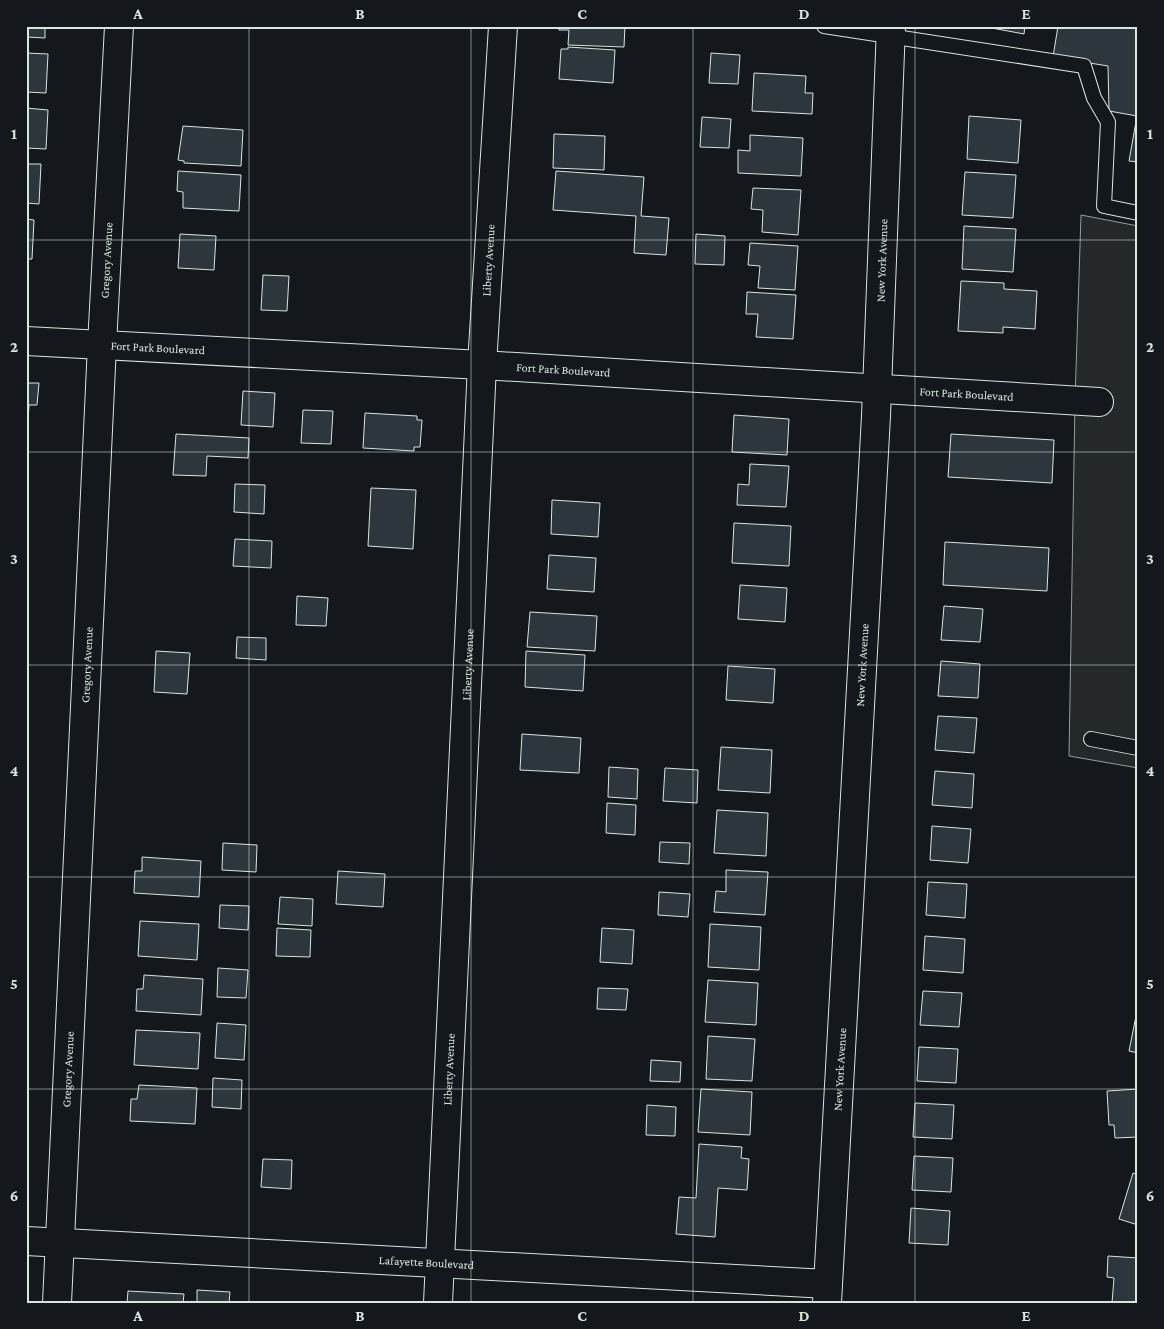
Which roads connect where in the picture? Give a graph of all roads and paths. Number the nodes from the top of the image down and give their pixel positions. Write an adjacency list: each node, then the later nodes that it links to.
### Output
1 (120, 26): 7 (street, Gregory Avenue)
2 (503, 26): 8 (street, Liberty Avenue)
3 (824, 26): 4 (lane)
4 (891, 32): 5 (lane); 9 (street, New York Avenue)
5 (1138, 213)
6 (26, 341): 7 (street, Fort Park Boulevard)
7 (102, 345): 8 (street, Fort Park Boulevard); 14 (street, Gregory Avenue)
8 (482, 365): 9 (street, Fort Park Boulevard); 15 (street, Liberty Avenue)
9 (878, 389): 10 (street, Fort Park Boulevard); 16 (street, New York Avenue)
10 (1099, 402)
11 (1091, 740): 12 (lane)
12 (1138, 748)
13 (26, 1241): 14 (street, Lafayette Boulevard)
14 (60, 1242): 15 (street, Lafayette Boulevard); 17 (street, Gregory Avenue)
15 (440, 1264): 16 (street, Lafayette Boulevard); 18 (street, Liberty Avenue)
16 (828, 1293)
17 (57, 1303)
18 (438, 1303)

